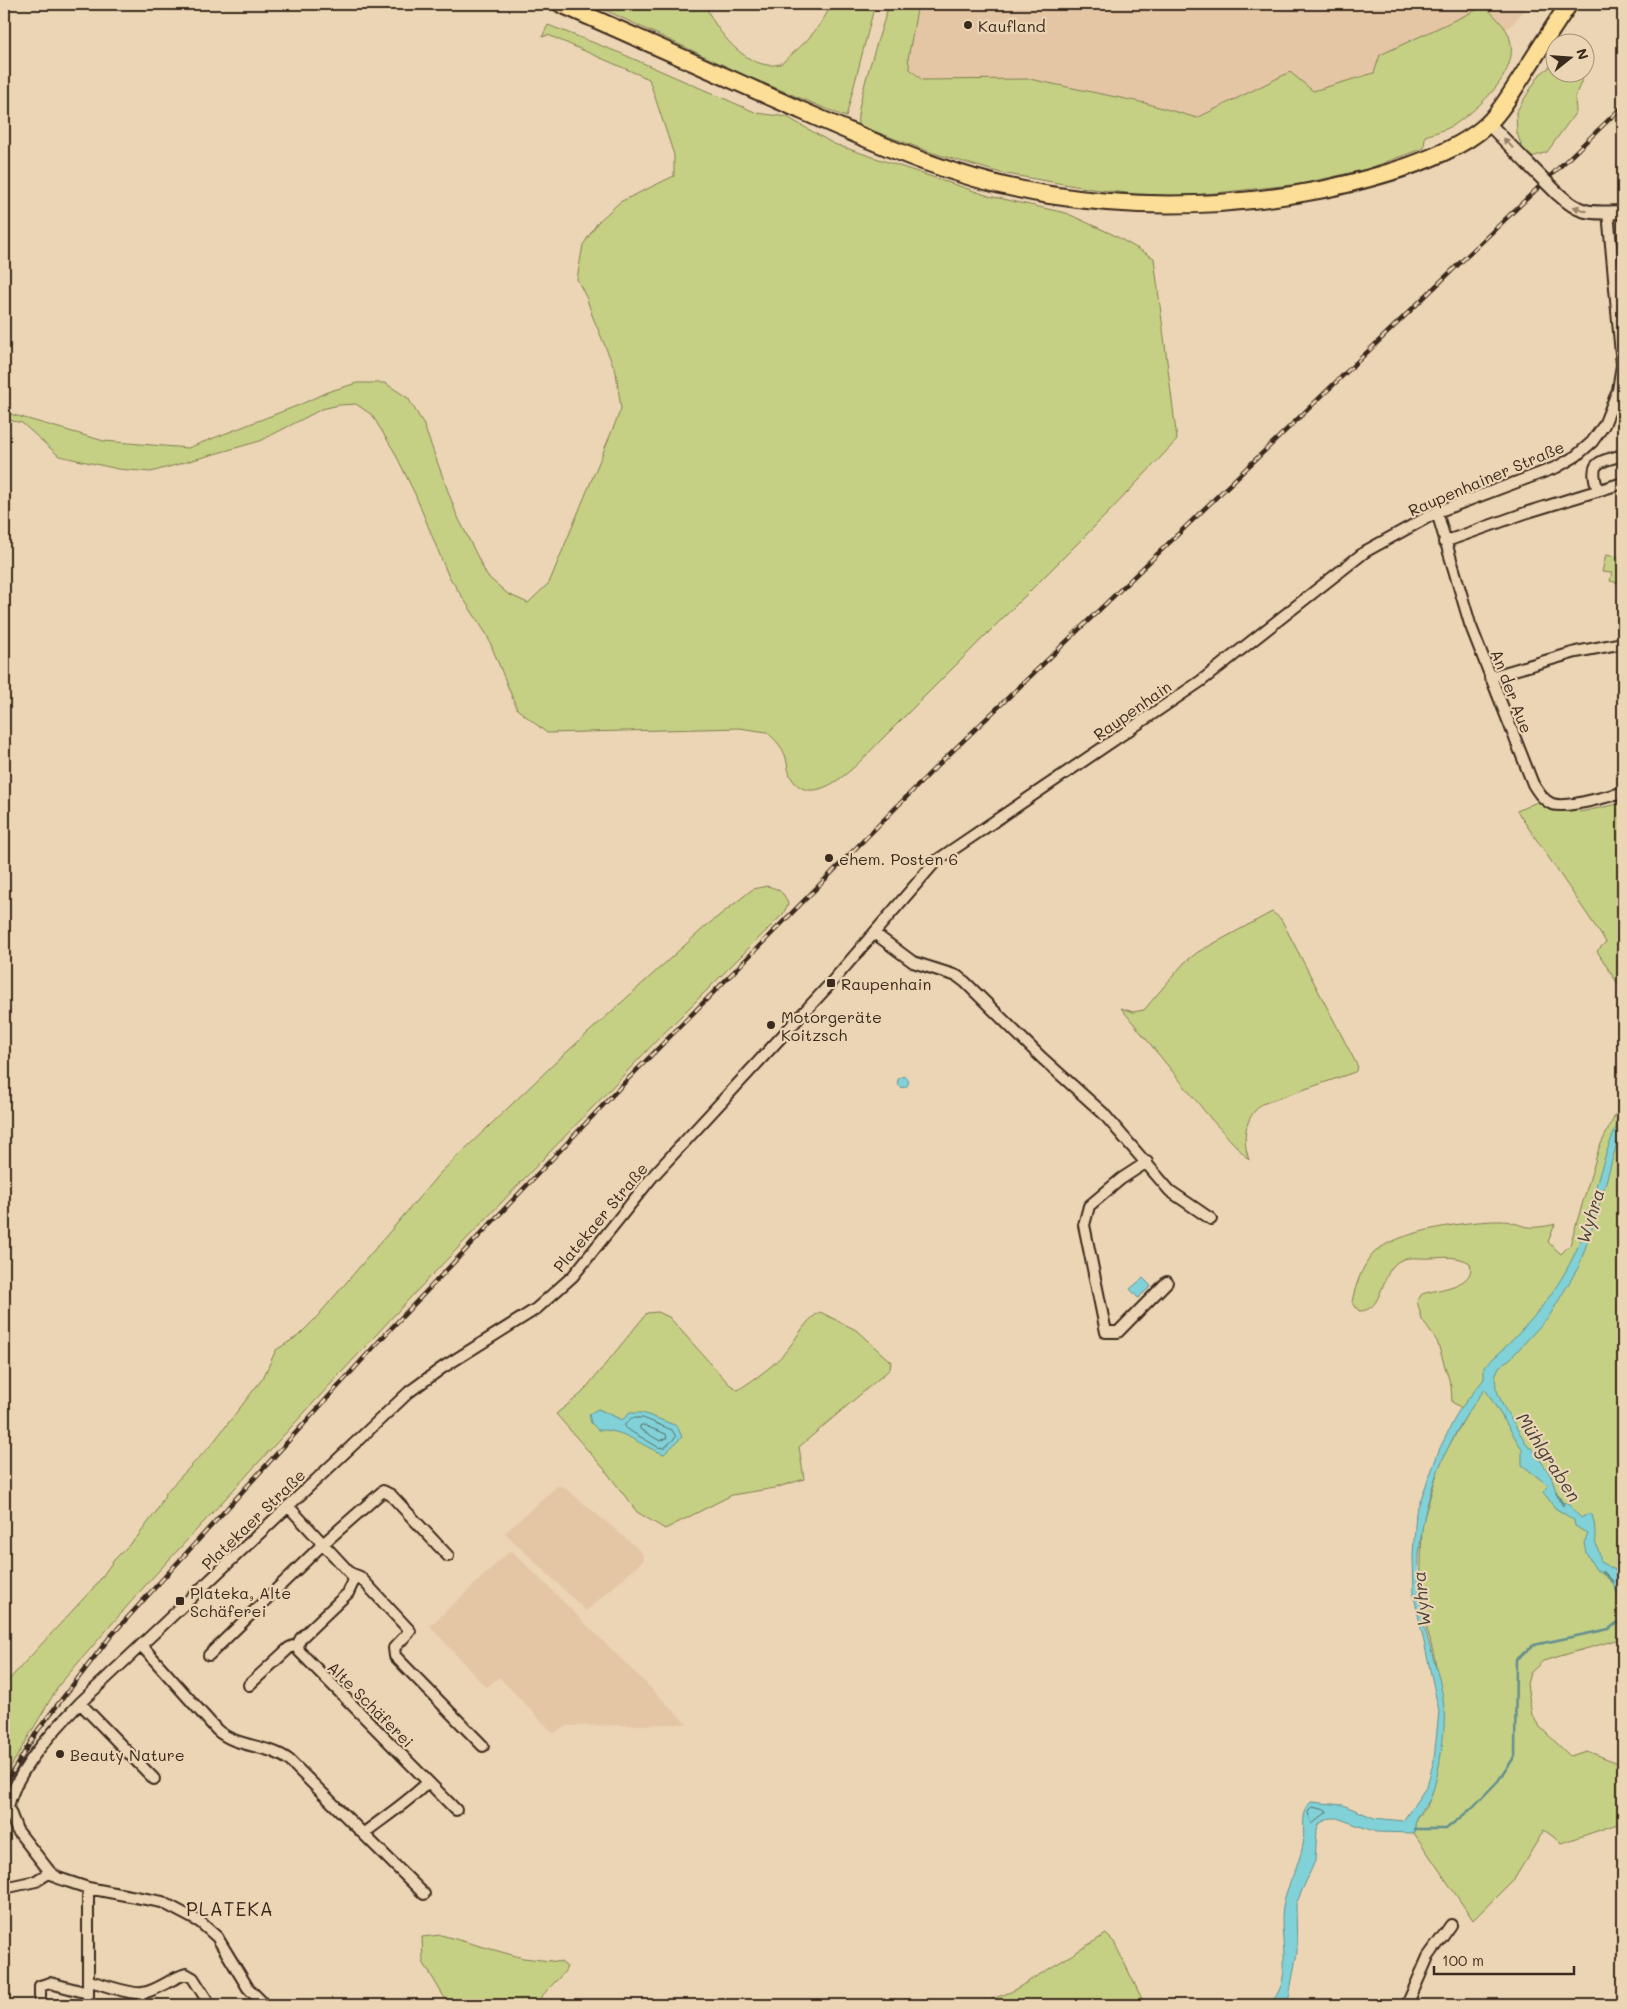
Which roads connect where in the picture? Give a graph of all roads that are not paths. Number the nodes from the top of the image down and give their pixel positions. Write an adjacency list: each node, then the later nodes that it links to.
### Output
1 (562, 4): 3 (main road)
2 (1569, 4): 3 (main road)
3 (1488, 123): 4 (street, one-way to 3, bridge)
4 (1608, 212): 5 (street); 9 (street, Raupenhainer Straße)
5 (1623, 212)
6 (1623, 455): 8 (street)
7 (1623, 484): 8 (street)
8 (1598, 491): 10 (street)
9 (1437, 512): 10 (street, An der Aue); 11 (street, Raupenhainer Straße)
10 (1444, 542): 13 (street, An der Aue)
11 (1272, 626): 15 (street, Raupenhain)
12 (1623, 643): 13 (street)
13 (1490, 676): 14 (street, An der Aue)
14 (1623, 793)
15 (874, 933): 16 (street, Raupenhain); 17 (street)
16 (745, 1078): 20 (street, Platekaer Straße)
17 (1147, 1162): 18 (street); 19 (street)
18 (1211, 1219)
19 (1167, 1282)
20 (288, 1506): 21 (street); 25 (street, Platekaer Straße)
21 (324, 1543): 22 (street); 23 (street); 26 (street)
22 (448, 1556)
23 (350, 1573): 24 (street); 29 (street)
24 (298, 1644): 27 (street); 31 (street, Alte Schäferei)
25 (141, 1645): 28 (street, Platekaer Straße); 33 (street)
26 (209, 1655)
27 (249, 1685)
28 (80, 1702): 30 (street); 34 (street, Platekaer Straße)
29 (483, 1746)
30 (154, 1779)
31 (428, 1782): 32 (street, Alte Schäferei); 33 (street)
32 (456, 1810)
33 (364, 1833): 37 (street)
34 (50, 1872): 35 (street); 36 (street, Platekaer Straße)
35 (4, 1888)
36 (88, 1888): 39 (street); 41 (street, Platekaer Straße)
37 (424, 1894)
38 (1451, 1925): 45 (street)
39 (89, 1981): 40 (street); 44 (street)
40 (88, 1993): 42 (street); 43 (street)
41 (260, 2004)
42 (40, 2005)
43 (88, 2005)
44 (210, 2005)
45 (1407, 2005)

